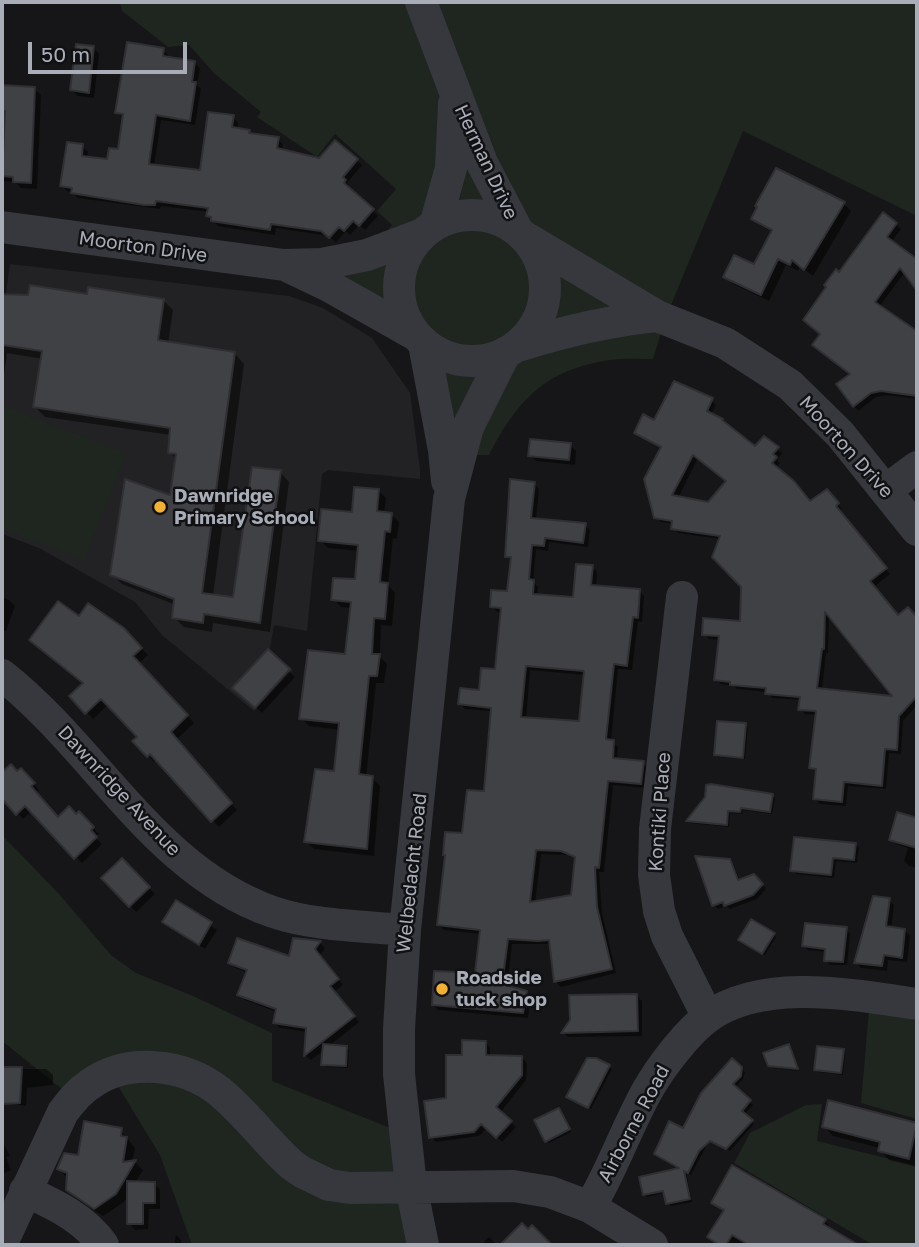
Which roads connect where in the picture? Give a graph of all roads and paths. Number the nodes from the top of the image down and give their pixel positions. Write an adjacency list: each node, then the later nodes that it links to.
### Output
1 (421, 2): 2 (street, Herman Drive)
2 (455, 96): 4 (street, Herman Drive); 5 (street, Herman Drive)
3 (2, 228): 6 (street, Moorton Drive)
4 (428, 228): 5 (street); 6 (street, Moorton Drive); 8 (street)
5 (522, 234): 7 (street, Moorton Drive); 9 (street)
6 (284, 265): 8 (street, Moorton Drive)
7 (657, 316): 9 (street, Moorton Drive); 11 (street, Moorton Drive)
8 (419, 339): 9 (street); 12 (street, Welbedacht Road)
9 (512, 350): 12 (street, Welbedacht Road)
10 (917, 467): 11 (street)
11 (886, 490): 13 (street, Moorton Drive)
12 (449, 499): 16 (street, Welbedacht Road)
13 (917, 530)
14 (682, 597): 18 (street, Kontiki Place)
15 (2, 675): 16 (street, Dawnridge Avenue)
16 (405, 930): 19 (street, Welbedacht Road)
17 (917, 1004): 18 (street, Airborne Road)
18 (708, 1017): 21 (street, Airborne Road)
19 (411, 1186): 20 (street); 21 (street); 24 (street, Welbedacht Road)
20 (25, 1191): 22 (street); 23 (street)
21 (590, 1206): 25 (street)
22 (2, 1243)
23 (103, 1245)
24 (423, 1245)
25 (652, 1245)

